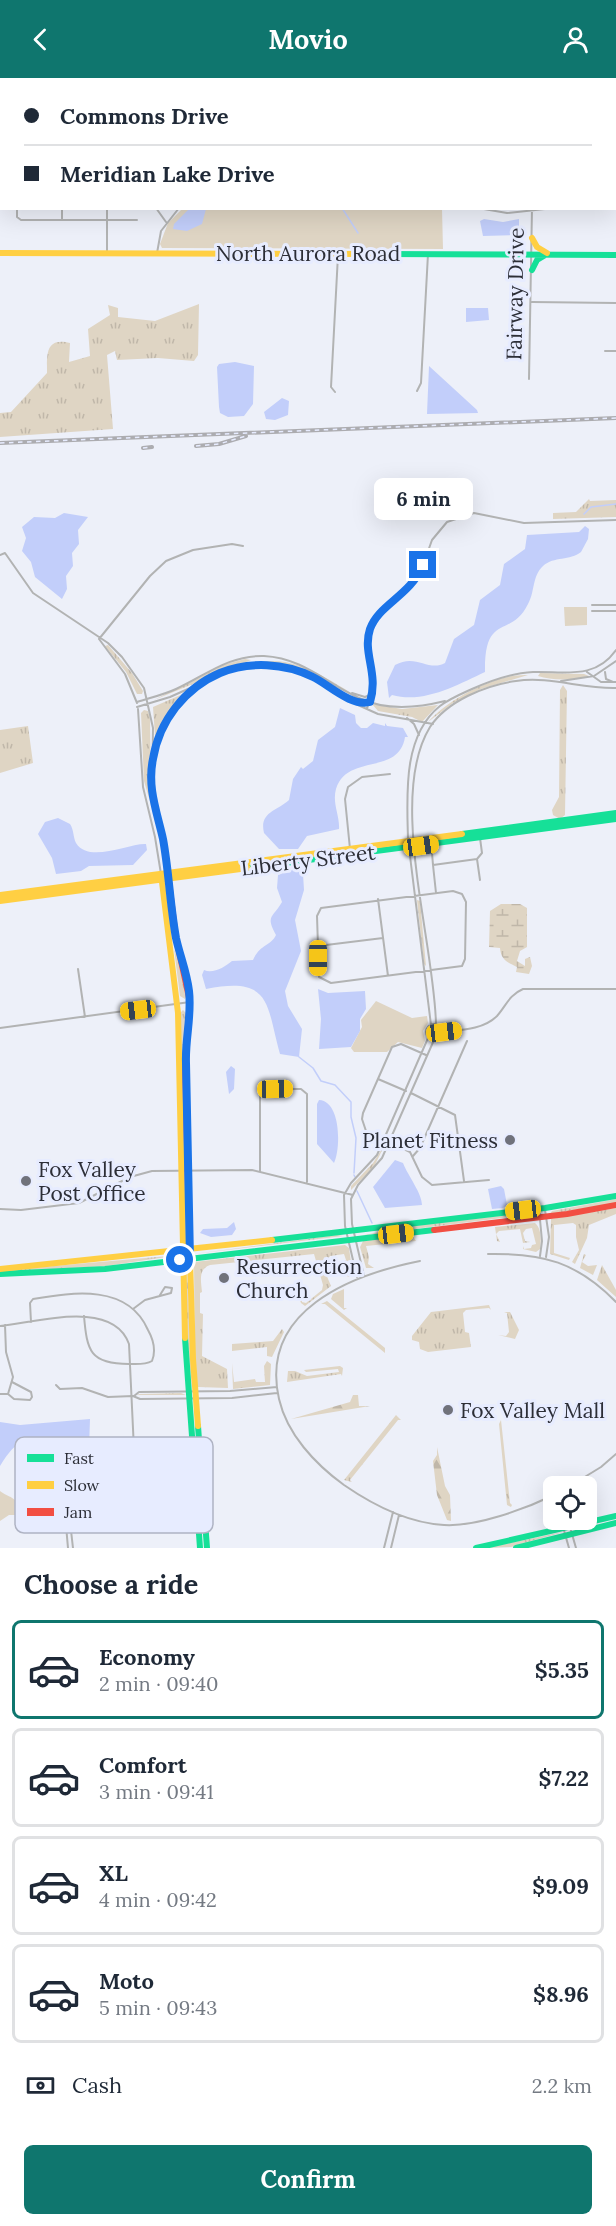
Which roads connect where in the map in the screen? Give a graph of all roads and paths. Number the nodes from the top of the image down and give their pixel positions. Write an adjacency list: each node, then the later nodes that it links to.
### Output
1 (17, 210): 8 (street)
2 (62, 210): 8 (street)
3 (107, 210): 9 (street)
4 (157, 210): 11 (street)
5 (177, 210): 11 (street)
6 (532, 210): 7 (street); 12 (street, Fairway Drive)
7 (519, 211)
8 (62, 220): 9 (street)
9 (107, 220): 10 (street); 17 (street)
10 (137, 220)
11 (166, 222): 14 (street)
12 (532, 238): 16 (street, Fairway Drive); 19 (street)
13 (0, 253): 17 (street, North Aurora Road)
14 (157, 253): 17 (street, North Aurora Road); 18 (street, North Aurora Road)
15 (428, 253): 16 (street, North Aurora Road); 18 (street, North Aurora Road); 27 (street)
16 (532, 253): 19 (street, North Aurora Road); 21 (street, Fairway Drive)
17 (107, 254)
18 (338, 254): 28 (street)
19 (548, 254): 20 (street, North Aurora Road); 21 (street)
20 (616, 255)
21 (532, 270): 22 (street, Fairway Drive)
22 (532, 302): 23 (street); 26 (street, Fairway Drive)
23 (616, 303)
24 (605, 351): 25 (street)
25 (616, 351)
26 (529, 379)
27 (417, 391)
28 (335, 392)
29 (616, 520): 47 (street)
30 (243, 546): 36 (street)
31 (0, 555): 36 (street)
32 (592, 605): 33 (street)
33 (616, 605)
34 (592, 611): 35 (street)
35 (616, 611)
36 (99, 639): 49 (street); 51 (street)
37 (616, 650): 40 (street)
38 (616, 661): 39 (street)
39 (606, 670): 41 (street); 43 (street)
40 (587, 672): 41 (street); 50 (street)
41 (594, 676): 42 (street); 43 (street)
42 (558, 681): 45 (street); 59 (street)
43 (616, 682)
44 (203, 683): 48 (street); 53 (street); 61 (street)
45 (616, 688)
46 (350, 693): 47 (street); 49 (street); 52 (street)
47 (372, 694): 52 (street); 54 (street)
48 (346, 697): 52 (street); 56 (street)
49 (148, 698): 51 (street); 53 (street)
50 (449, 700): 54 (street); 58 (street)
51 (136, 702): 55 (street)
52 (370, 702): 54 (street); 56 (street)
53 (150, 704): 55 (street); 61 (street)
54 (386, 705)
55 (137, 707): 71 (street)
56 (367, 710): 57 (street)
57 (404, 717): 58 (street); 60 (street)
58 (424, 724): 59 (street); 60 (street)
59 (433, 724): 66 (street)
60 (419, 735): 66 (street)
61 (152, 760): 71 (street)
62 (390, 774): 67 (street)
63 (616, 813): 66 (street, Liberty Street)
64 (616, 819): 65 (street, Liberty Street)
65 (480, 838): 66 (street, Liberty Street); 69 (street)
66 (412, 844): 67 (street, Liberty Street); 71 (street, Liberty Street); 74 (street); 76 (street)
67 (350, 849): 71 (street, Liberty Street)
68 (432, 853): 70 (street)
69 (477, 859): 70 (street); 72 (street)
70 (433, 864): 73 (street)
71 (165, 876): 75 (street, Liberty Street); 78 (street, Liberty Street); 86 (street); 87 (street)
72 (480, 880)
73 (436, 893): 74 (street); 82 (street)
74 (421, 894): 76 (street); 82 (street)
75 (0, 895)
76 (415, 895): 77 (street); 83 (street)
77 (378, 899): 79 (street); 80 (street)
78 (0, 901)
79 (383, 938): 80 (street); 84 (street)
80 (318, 946): 84 (street)
81 (78, 969): 88 (street)
82 (430, 971): 83 (street); 90 (street)
83 (424, 972): 84 (street); 89 (street)
84 (387, 976)
85 (616, 989): 92 (street)
86 (190, 1002): 87 (street); 102 (street)
87 (178, 1004): 88 (street); 102 (street)
88 (85, 1017): 91 (street)
89 (431, 1025): 90 (street); 93 (street)
90 (436, 1025): 92 (street)
91 (0, 1028)
92 (442, 1032): 94 (street)
93 (428, 1038): 94 (street); 96 (street)
94 (434, 1040): 96 (street)
95 (467, 1041): 99 (street)
96 (424, 1054): 97 (street); 98 (street)
97 (378, 1079): 98 (street); 100 (street)
98 (408, 1092): 99 (street); 100 (street)
99 (440, 1105): 101 (street); 106 (street)
100 (387, 1140): 101 (street); 107 (street); 108 (street)
101 (413, 1156): 106 (street)
102 (185, 1171): 103 (street); 112 (street); 116 (street)
103 (260, 1171): 105 (street); 105 (street)
104 (489, 1180): 106 (street)
105 (307, 1182): 107 (street)
106 (464, 1183)
107 (346, 1192): 108 (street); 114 (street)
108 (353, 1195): 114 (street)
109 (616, 1196): 111 (street)
110 (616, 1205): 113 (street)
111 (542, 1208): 113 (street); 113 (street); 114 (street)
112 (0, 1209)
113 (543, 1217): 115 (street); 118 (street); 119 (street)
114 (350, 1231): 115 (street); 115 (street); 116 (street)
115 (353, 1240): 120 (street); 124 (street); 125 (street)
116 (186, 1250): 120 (street); 122 (street)
117 (488, 1254): 118 (street)
118 (540, 1256): 119 (street)
119 (546, 1257): 127 (street)
120 (186, 1259): 123 (street); 140 (street)
121 (420, 1261): 124 (street)
122 (0, 1269)
123 (0, 1274)
124 (364, 1276): 125 (street)
125 (357, 1278): 136 (street)
126 (159, 1295): 128 (street)
127 (616, 1302)
128 (133, 1309): 130 (street); 133 (street)
129 (84, 1316): 130 (street); 133 (street); 133 (street)
130 (31, 1322): 131 (street)
131 (5, 1325): 132 (street); 134 (street)
132 (0, 1326)
133 (132, 1364): 141 (street)
134 (12, 1382): 139 (street); 139 (street)
135 (56, 1385): 141 (street)
136 (277, 1387): 137 (street); 140 (street)
137 (278, 1393): 140 (street); 148 (street)
138 (0, 1394): 139 (street)
139 (8, 1394)
140 (191, 1395): 141 (street); 141 (street); 143 (street); 144 (street)
141 (133, 1396): 142 (street)
142 (135, 1437)
143 (193, 1437)
144 (195, 1437)
145 (616, 1454): 146 (street)
146 (587, 1476)
147 (543, 1500): 149 (street)
148 (393, 1512): 149 (street); 161 (street)
149 (399, 1515): 162 (street)
150 (616, 1516): 152 (street)
151 (616, 1523): 152 (street)
152 (568, 1532): 163 (street); 164 (street); 165 (street); 166 (street)
153 (66, 1533): 157 (street)
154 (71, 1533): 158 (street)
155 (199, 1533): 159 (street)
156 (205, 1533): 160 (street)
157 (68, 1548)
158 (73, 1548)
159 (200, 1548)
160 (207, 1548)
161 (384, 1548)
162 (391, 1548)
163 (476, 1548)
164 (516, 1548)
165 (569, 1548)
166 (576, 1548)

